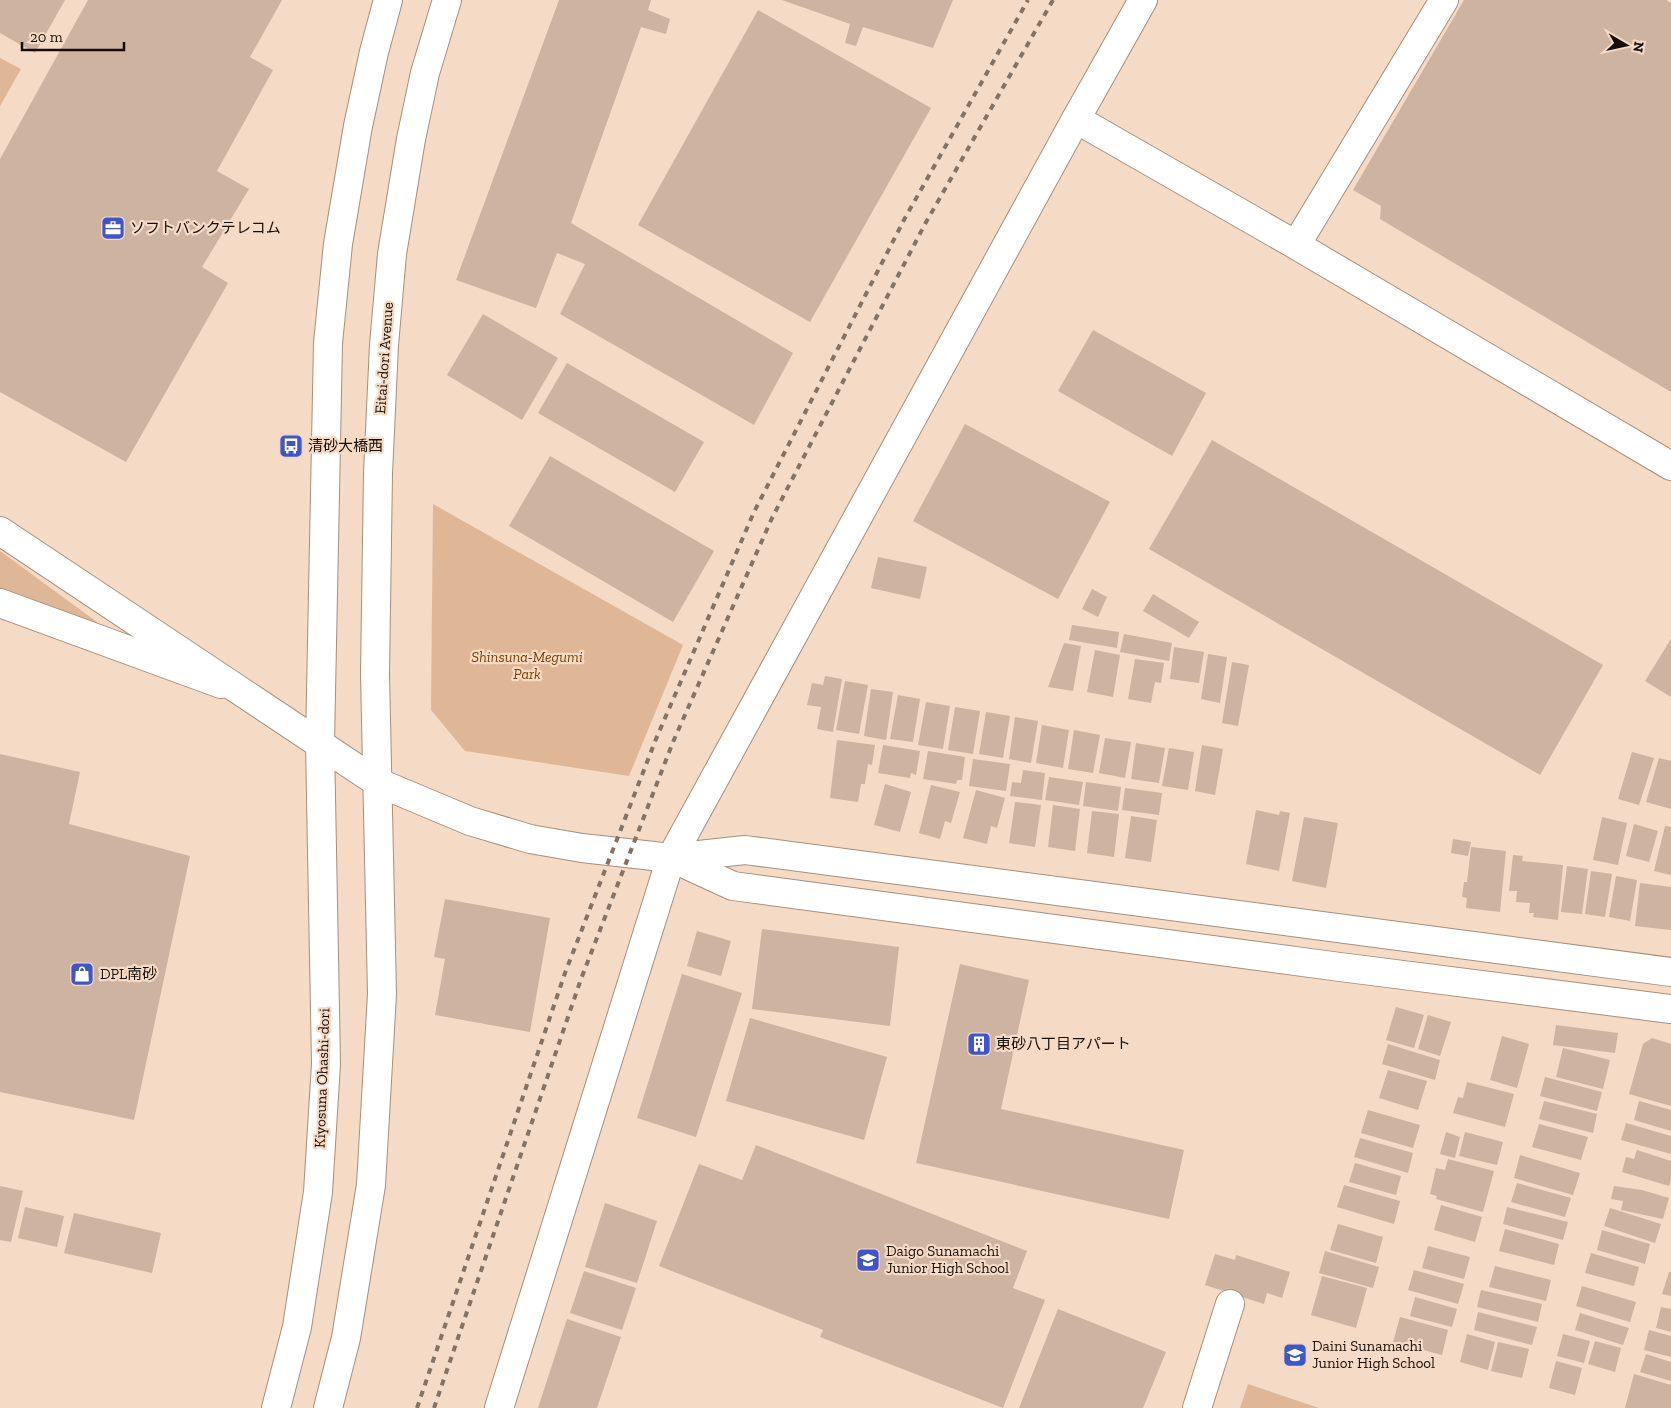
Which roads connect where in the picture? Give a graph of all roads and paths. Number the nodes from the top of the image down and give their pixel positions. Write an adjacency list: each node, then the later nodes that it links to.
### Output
1 (388, 0): 11 (street)
2 (447, 0): 12 (street, Eitai-dori Avenue)
3 (1143, 0): 5 (street)
4 (1444, 0): 6 (street)
5 (1076, 119): 6 (street); 13 (street)
6 (1296, 245): 7 (street)
7 (1671, 466)
8 (0, 530): 10 (street)
9 (0, 603): 10 (street)
10 (244, 693): 11 (street)
11 (320, 743): 12 (street); 17 (street, Kiyosuna Ohashi-dori)
12 (376, 782): 13 (street); 18 (street)
13 (671, 858): 14 (street); 15 (street); 19 (street)
14 (1671, 972)
15 (1671, 1009)
16 (1230, 1304): 20 (street)
17 (276, 1408)
18 (328, 1408)
19 (499, 1408)
20 (1197, 1408)

